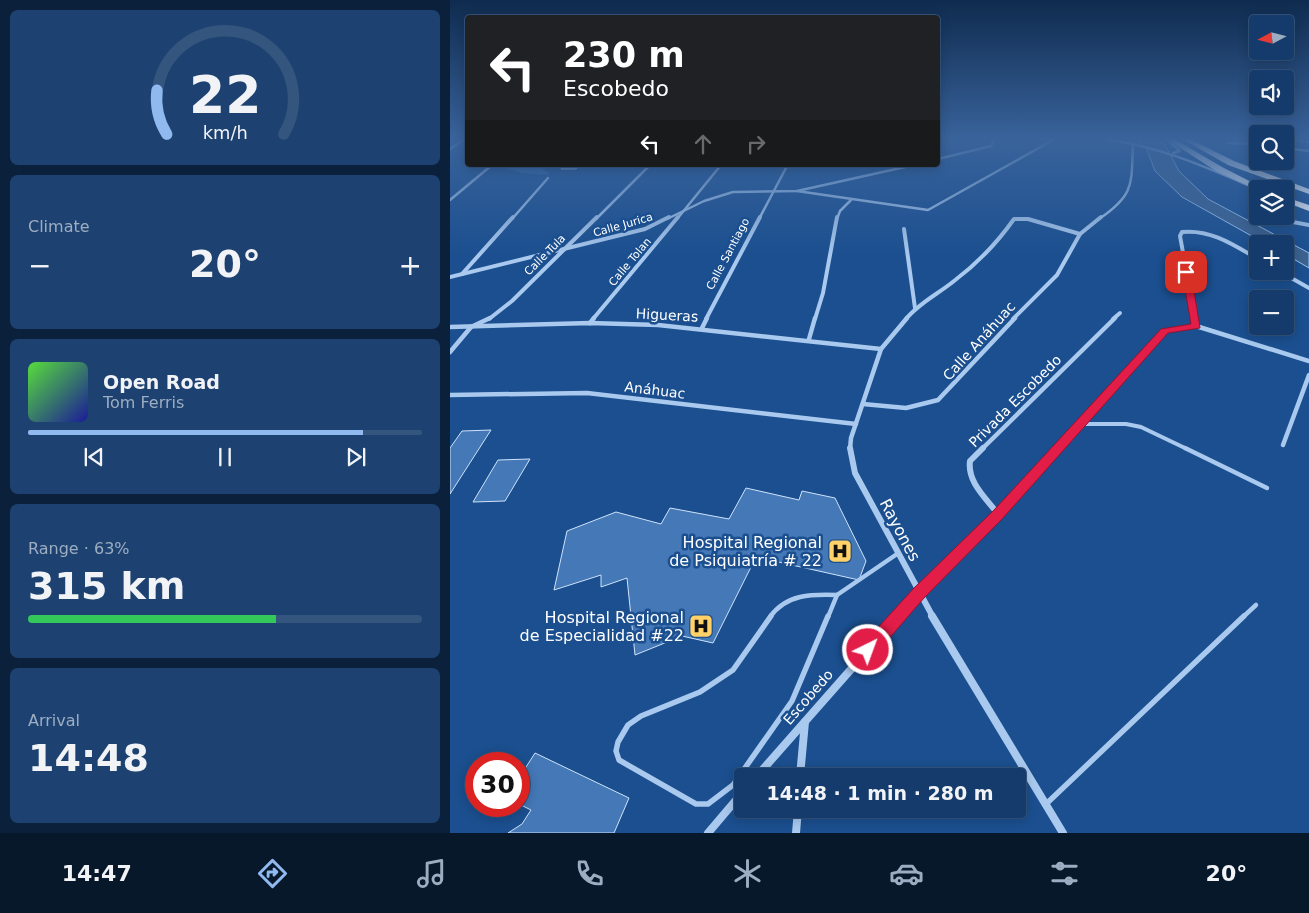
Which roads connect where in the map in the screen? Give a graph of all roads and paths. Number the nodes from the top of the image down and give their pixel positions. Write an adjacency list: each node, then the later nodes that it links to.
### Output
1 (475, 179): 15 (street)
2 (547, 179): 26 (street)
3 (636, 179): 24 (street, Calle Tula)
4 (710, 179): 19 (street, Calle Tolan)
5 (781, 179): 12 (street, Calle Santiago)
6 (851, 179): 13 (street, Calle Jurica)
7 (985, 179): 16 (street)
8 (1131, 179): 23 (street)
9 (1234, 179): 11 (street)
10 (1273, 179): 14 (highway)
11 (1249, 185)
12 (775, 190): 13 (street, Calle Jurica); 19 (street, Calle Jurica); 36 (street, Calle Santiago)
13 (796, 191): 16 (street)
14 (1309, 192)
15 (450, 200)
16 (851, 200): 37 (street)
17 (1294, 202): 18 (highway)
18 (1309, 208)
19 (683, 212): 24 (street, Calle Jurica); 32 (street, Calle Tolan)
20 (1294, 222): 21 (street)
21 (1309, 225)
22 (904, 229): 30 (street)
23 (1080, 234): 30 (street, Rayones); 43 (street, Calle Anáhuac)
24 (562, 250): 26 (street, Calle Jurica); 35 (street, Calle Tula)
25 (1249, 254): 33 (street)
26 (462, 274): 27 (street, Calle Jurica)
27 (450, 276)
28 (1294, 280): 29 (street)
29 (1309, 288)
30 (915, 308): 38 (street, Rayones)
31 (1120, 313): 48 (street, Privada Escobedo)
32 (590, 323): 35 (street, Higueras); 36 (street, Higueras)
33 (1196, 326): 40 (street); 45 (street, Escobedo)
34 (450, 327): 35 (street, Higueras)
35 (471, 327): 39 (street, Calle Tula)
36 (702, 328): 37 (street, Higueras)
37 (809, 339): 38 (street, Higueras)
38 (881, 348): 43 (street, Rayones)
39 (450, 352)
40 (1309, 361)
41 (1309, 375): 46 (street)
42 (450, 395): 44 (street, Anáhuac)
43 (863, 404): 44 (street, Rayones)
44 (856, 424): 49 (street, Rayones)
45 (1080, 424): 47 (lane); 48 (street, Escobedo)
46 (1283, 445)
47 (1267, 488)
48 (998, 514): 50 (street, Escobedo)
49 (897, 554): 50 (street, Rayones); 51 (lane)
50 (918, 594): 53 (street, Escobedo); 57 (street, Rayones)
51 (836, 595): 51 (lane)
52 (1256, 605): 57 (lane)
53 (805, 721): 54 (street, Escobedo); 55 (street)
54 (764, 768)
55 (801, 768)
56 (734, 802): 59 (street)
57 (1045, 805): 61 (street, Rayones)
58 (797, 818): 60 (street)
59 (708, 833)
60 (796, 833)
61 (1063, 833)

